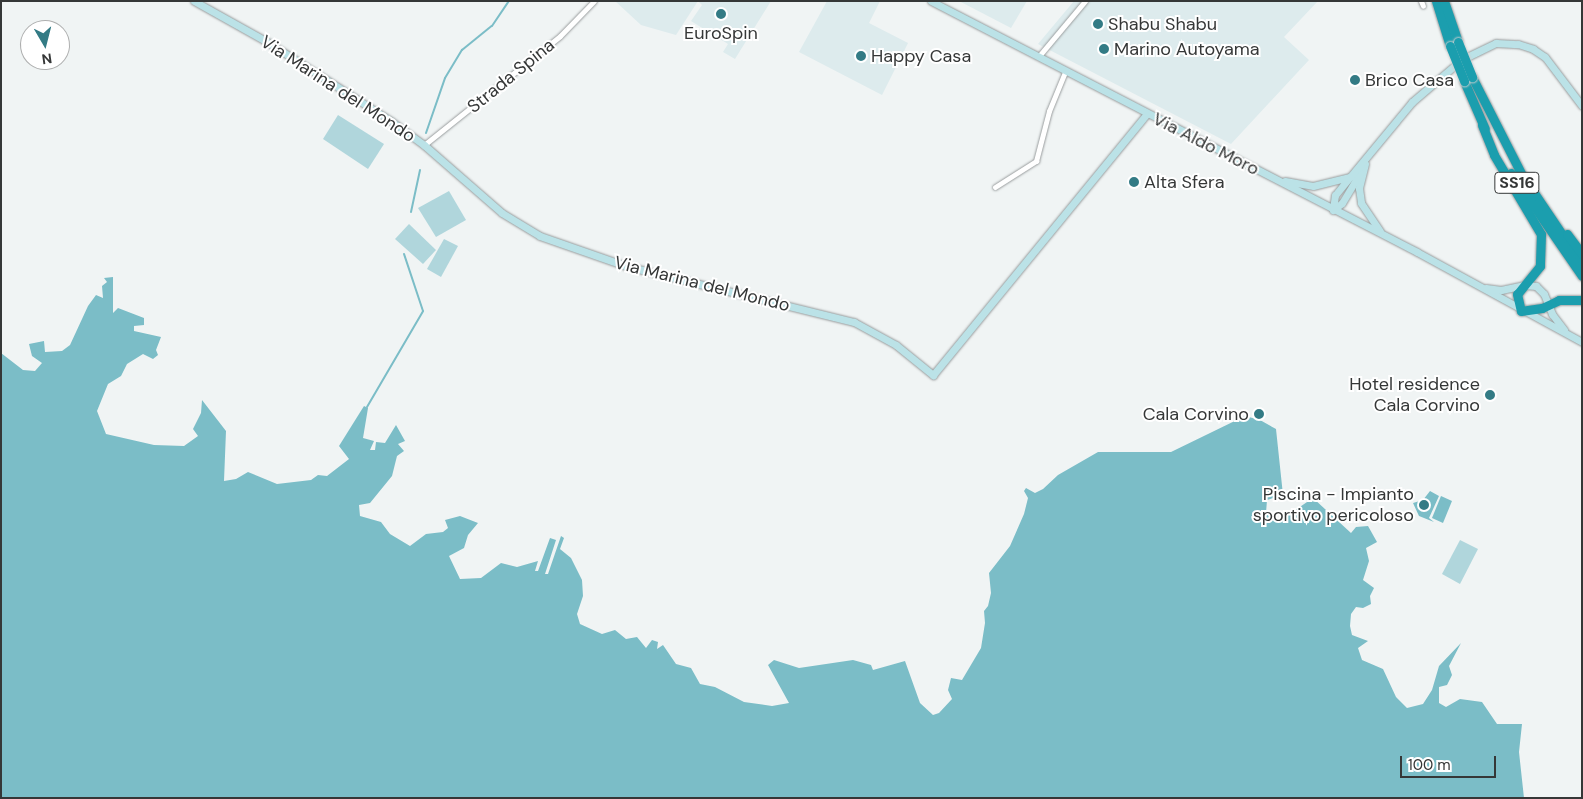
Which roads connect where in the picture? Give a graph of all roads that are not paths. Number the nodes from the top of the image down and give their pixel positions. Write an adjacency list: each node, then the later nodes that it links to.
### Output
1 (194, 1): 17 (street, Via Marina del Mondo)
2 (594, 1): 17 (street, Strada Spina)
3 (931, 1): 8 (street, Via Aldo Moro)
4 (1085, 1): 8 (street)
5 (1436, 1): 7 (highway, SS16)
6 (1444, 1): 7 (highway, SS16)
7 (1454, 44): 12 (highway, SS16, bridge)
8 (1038, 56): 11 (street, Via Aldo Moro)
9 (1468, 56): 13 (street)
10 (1453, 67): 18 (street)
11 (1065, 72): 14 (street, Via Aldo Moro); 22 (street)
12 (1468, 80): 15 (highway, SS16); 16 (highway, SS16)
13 (1582, 106)
14 (1147, 114): 17 (street, Via Marina del Mondo); 21 (street, Via Aldo Moro)
15 (1482, 124): 27 (highway, SS16); 28 (highway, SS16)
16 (1499, 134): 25 (highway, SS16); 26 (highway, SS16)
17 (424, 145)
18 (1371, 154): 19 (street); 20 (street)
19 (1361, 170): 23 (street); 24 (street)
20 (1350, 177): 21 (street); 23 (street)
21 (1273, 178): 23 (street, Via Aldo Moro)
22 (995, 187)
23 (1333, 210): 24 (street, Via Aldo Moro)
24 (1382, 233): 29 (street, Via Aldo Moro)
25 (1582, 254)
26 (1582, 264)
27 (1582, 276)
28 (1524, 285): 29 (street); 31 (street); 32 (highway)
29 (1480, 287): 32 (street, Via Aldo Moro)
30 (1582, 300): 31 (highway)
31 (1549, 305): 32 (highway); 33 (street)
32 (1521, 311): 33 (street, Via Aldo Moro)
33 (1566, 334): 34 (street, Via Aldo Moro)
34 (1582, 342)

